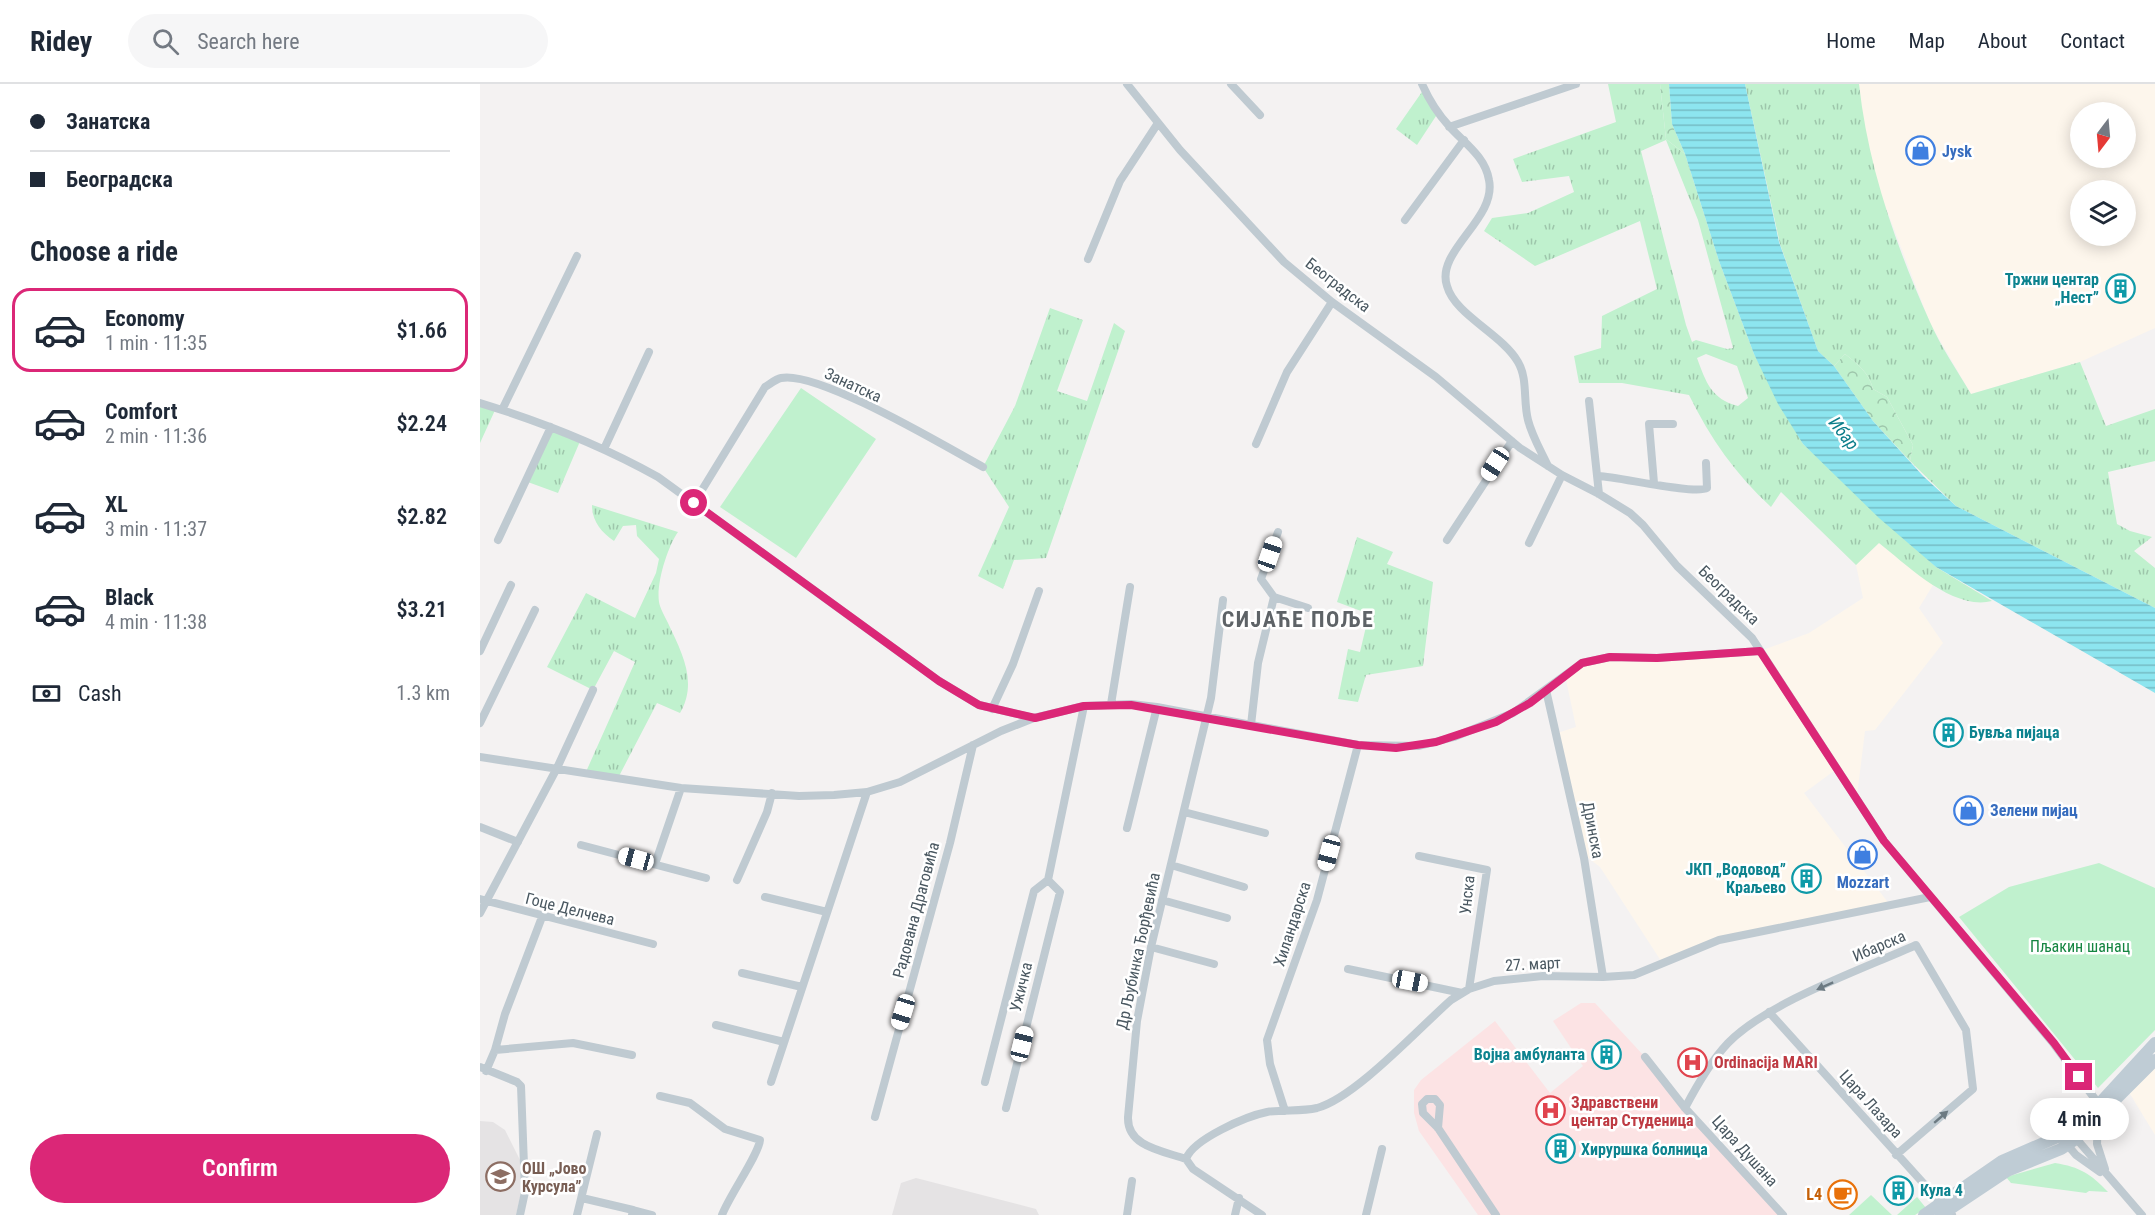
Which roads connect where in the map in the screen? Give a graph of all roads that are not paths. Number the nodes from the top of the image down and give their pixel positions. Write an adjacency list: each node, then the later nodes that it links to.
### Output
1 (1127, 84): 6 (street, Београдска)
2 (1231, 84): 5 (street)
3 (1422, 84): 7 (street)
4 (1576, 84): 7 (street)
5 (1260, 115)
6 (1158, 123): 11 (street); 12 (street, Београдска)
7 (1449, 127): 8 (street)
8 (1464, 140): 9 (street); 24 (street)
9 (1405, 220)
10 (577, 256): 16 (street)
11 (1088, 259)
12 (1332, 302): 19 (street, Београдска); 20 (street)
13 (649, 351): 21 (street)
14 (1589, 401): 26 (street)
15 (480, 403): 16 (street)
16 (502, 410): 18 (street)
17 (1673, 424): 27 (street)
18 (551, 427): 21 (street); 31 (street)
19 (1512, 441): 24 (street, Београдска); 32 (street)
20 (1256, 444)
21 (604, 449): 29 (street)
22 (1706, 463): 27 (street)
23 (983, 467): 29 (street, Занатска)
24 (1548, 467): 25 (street, Београдска)
25 (1562, 476): 28 (street, Београдска); 33 (street)
26 (1599, 476): 27 (street); 28 (street)
27 (1654, 483)
28 (1599, 494): 42 (street, Београдска)
29 (694, 503): 48 (street)
30 (1278, 532): 37 (street)
31 (498, 540)
32 (1447, 540)
33 (1529, 543)
34 (512, 585): 41 (street)
35 (1130, 587): 45 (street)
36 (1039, 591): 48 (street)
37 (1274, 597): 39 (street); 53 (street)
38 (1223, 600): 50 (street, Др Љубинка Ђорђевића)
39 (1308, 608)
40 (535, 610): 52 (street)
41 (480, 651)
42 (1760, 651): 44 (street); 76 (street, Београдска)
43 (593, 690): 58 (street)
44 (1546, 690): 56 (street); 88 (street, Дринска)
45 (1111, 704): 46 (street); 47 (street)
46 (1084, 706): 51 (street); 73 (street, Ужичка)
47 (1157, 707): 50 (street); 64 (street)
48 (992, 709): 49 (street)
49 (1005, 712): 51 (street); 54 (street)
50 (1206, 717): 53 (street); 62 (street, Др Љубинка Ђорђевића)
51 (1035, 718): 54 (street)
52 (480, 723)
53 (1251, 725): 56 (street)
54 (1010, 727): 55 (street)
55 (973, 745): 60 (street); 107 (street, Радована Драговића)
56 (1358, 745): 105 (street, Хиландарска)
57 (480, 757): 58 (street)
58 (557, 768): 59 (street); 66 (street)
59 (681, 788): 61 (street); 69 (street)
60 (867, 792): 61 (street); 79 (street)
61 (772, 793): 72 (street)
62 (1184, 812): 65 (street); 70 (street, Др Љубинка Ђорђевића)
63 (480, 827): 66 (street)
64 (1127, 828)
65 (1265, 833)
66 (518, 842): 78 (street)
67 (581, 845): 69 (street)
68 (1419, 856): 90 (street, Унска)
69 (655, 864): 71 (street)
70 (1171, 865): 74 (street); 77 (street, Др Љубинка Ђорђевића)
71 (706, 878)
72 (737, 880)
73 (1048, 880): 101 (street, Ужичка); 103 (street, Ужичка)
74 (1244, 887)
75 (765, 897): 79 (street)
76 (1930, 897): 88 (street, 27. март); 106 (street, Београдска)
77 (1162, 900): 82 (street); 84 (street, Др Љубинка Ђорђевића)
78 (483, 901): 80 (street); 81 (street, Гоце Делчева)
79 (827, 912): 89 (street)
80 (480, 913)
81 (542, 917): 83 (street, Гоце Делчева); 95 (street)
82 (1227, 918)
83 (653, 944)
84 (1152, 947): 85 (street); 113 (street, Др Љубинка Ђорђевића)
85 (1214, 964)
86 (1348, 969): 90 (street)
87 (742, 973): 89 (street)
88 (1603, 977): 90 (street, 27. март)
89 (802, 987): 93 (street)
90 (1466, 991): 105 (street, 27. март)
91 (1769, 1012): 104 (street, Ибарска); 112 (street, Цара Лазара); 112 (street, Ибарска, one-way to 91)
92 (716, 1025): 93 (street)
93 (784, 1042): 100 (street)
94 (2155, 1044): 106 (main road)
95 (495, 1050): 96 (street); 99 (street)
96 (632, 1055)
97 (1645, 1057): 104 (street, Цара Душана)
98 (2155, 1060): 106 (main road)
99 (483, 1069): 120 (street)
100 (771, 1082)
101 (985, 1082)
102 (660, 1096): 123 (street)
103 (1006, 1108)
104 (1685, 1108): 129 (street, Цара Душана)
105 (1285, 1111): 113 (street, 27. март)
106 (2101, 1112): 110 (main road); 114 (street)
107 (875, 1117)
108 (1438, 1128): 128 (street)
109 (597, 1134): 116 (street)
110 (2069, 1138): 114 (street); 118 (main road)
111 (1382, 1149): 127 (street)
112 (1896, 1155): 118 (street, Цара Лазара)
113 (1186, 1159): 117 (street)
114 (2109, 1178): 131 (street)
115 (1132, 1181): 124 (street)
116 (582, 1198): 119 (street); 121 (street)
117 (1239, 1198): 125 (street); 126 (street)
118 (1946, 1211): 130 (main road)
119 (632, 1213): 122 (street)
120 (520, 1215)
121 (577, 1215)
122 (652, 1215)
123 (722, 1215)
124 (1127, 1215)
125 (1235, 1215)
126 (1262, 1215)
127 (1366, 1215)
128 (1496, 1215)
129 (1782, 1215)
130 (1924, 1215)
131 (2142, 1215)

